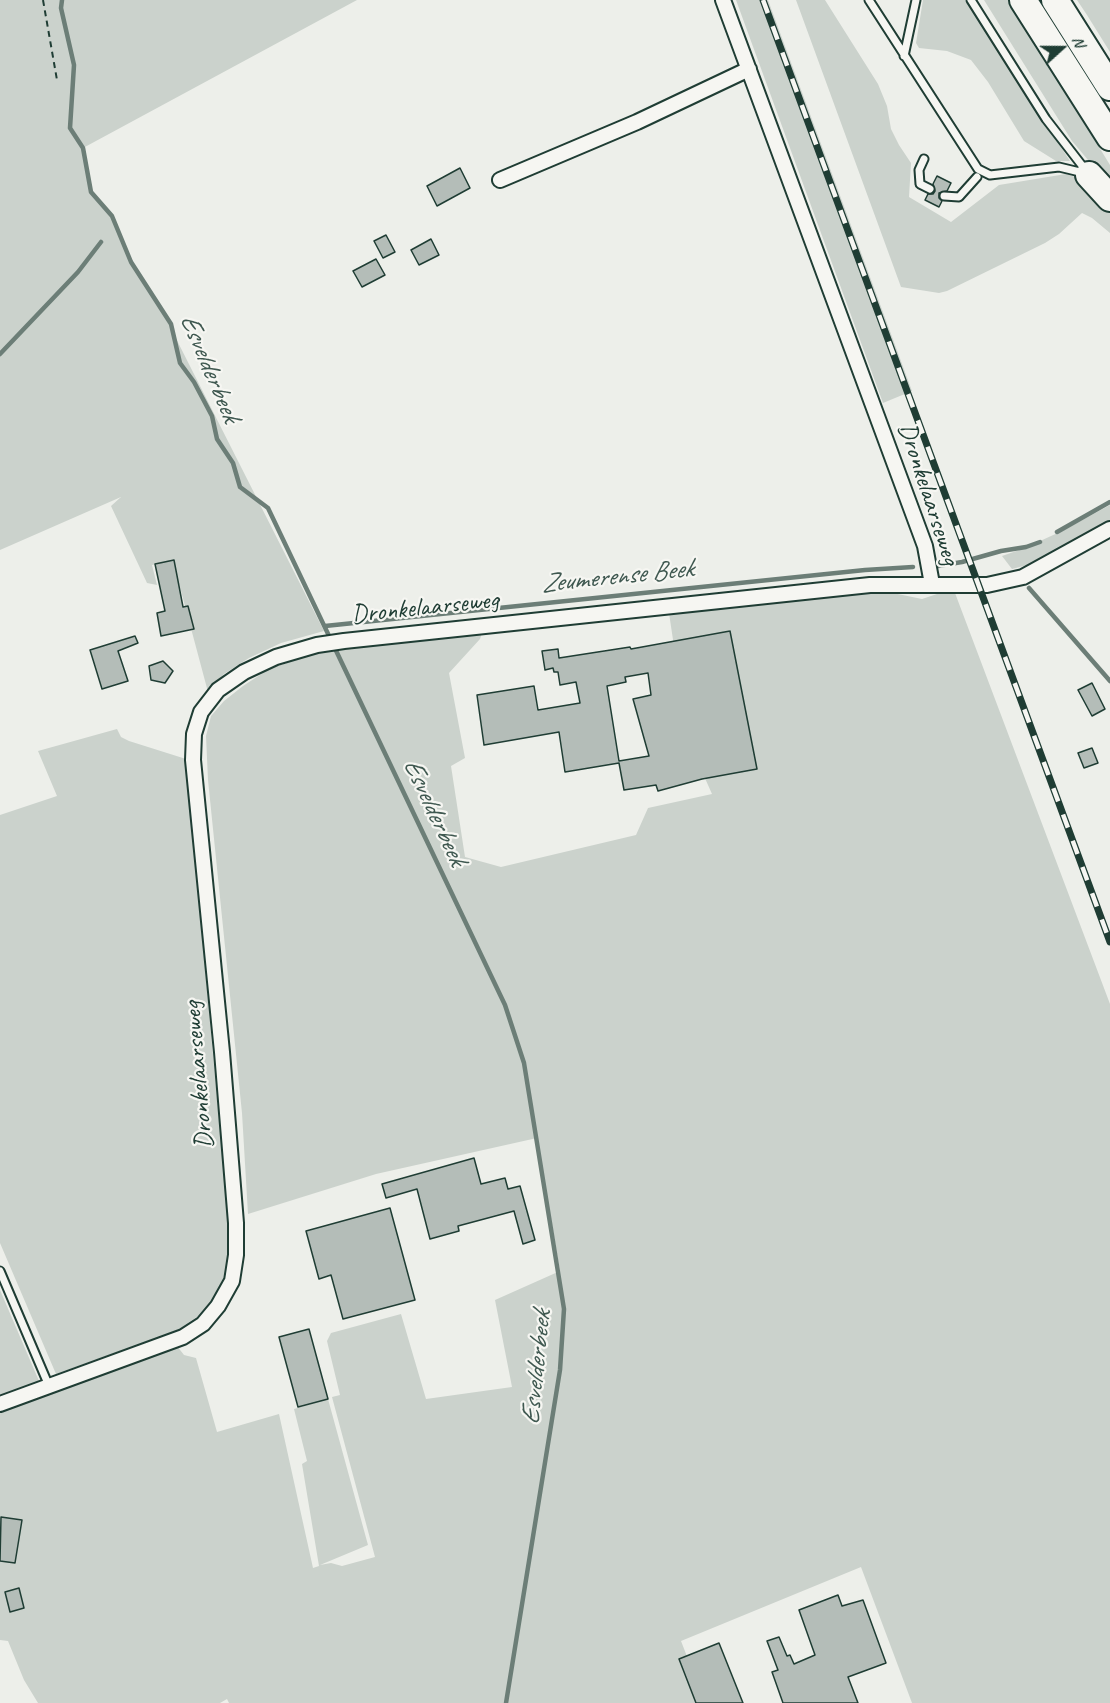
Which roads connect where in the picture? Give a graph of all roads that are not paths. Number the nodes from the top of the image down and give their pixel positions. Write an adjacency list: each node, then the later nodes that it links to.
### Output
1 (723, 0): 8 (street, Dronkelaarseweg)
2 (869, 0): 7 (lane)
3 (916, 0): 7 (lane)
4 (971, 0): 12 (lane)
5 (1023, 0): 10 (highway)
6 (1055, 0): 9 (highway)
7 (904, 56): 12 (lane)
8 (749, 69): 14 (street); 19 (street, Dronkelaarseweg)
9 (1110, 87)
10 (1110, 137)
11 (924, 159): 15 (lane)
12 (1089, 175): 17 (highway)
13 (977, 177): 16 (lane)
14 (500, 180)
15 (930, 189)
16 (944, 196)
17 (1110, 198)
18 (1110, 530): 19 (street)
19 (932, 584): 21 (street, Dronkelaarseweg)
20 (0, 1271): 21 (lane)
21 (49, 1386): 22 (street, Dronkelaarseweg)
22 (0, 1404)

